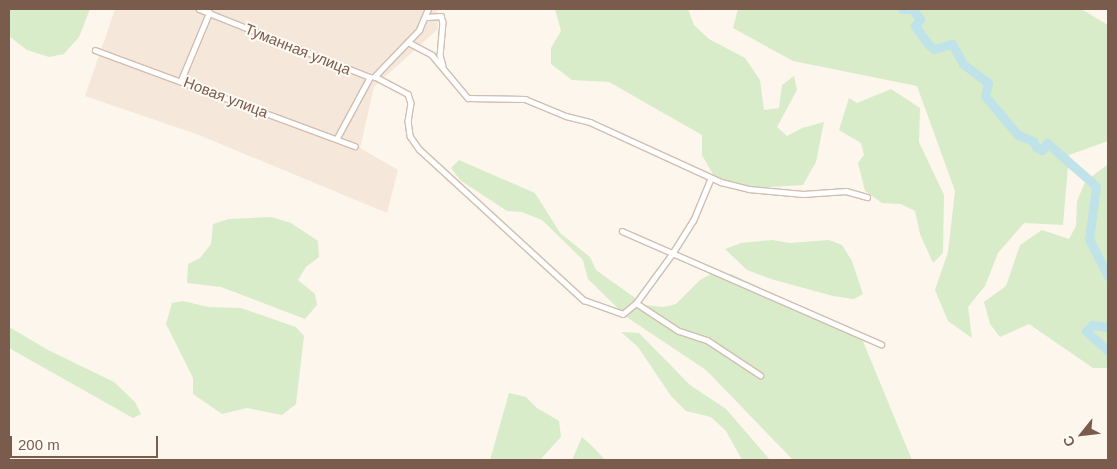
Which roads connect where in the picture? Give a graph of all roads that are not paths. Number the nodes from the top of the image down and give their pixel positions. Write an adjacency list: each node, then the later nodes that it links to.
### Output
1 (199, 9): 3 (street, Туманная улица)
2 (428, 9): 4 (street)
3 (209, 13): 9 (street, Туманная улица); 10 (street)
4 (427, 17): 5 (street); 7 (street)
5 (408, 42): 7 (street); 8 (street)
6 (96, 50): 10 (street, Новая улица)
7 (444, 70): 13 (street)
8 (376, 76): 9 (street); 17 (street)
9 (370, 77): 11 (street)
10 (181, 80): 11 (street, Новая улица)
11 (337, 138): 12 (street, Новая улица)
12 (355, 146)
13 (710, 180): 14 (street); 16 (street)
14 (867, 197)
15 (622, 231): 16 (street)
16 (672, 254): 17 (street); 18 (street)
17 (636, 303): 19 (street)
18 (881, 344)
19 (760, 375)

